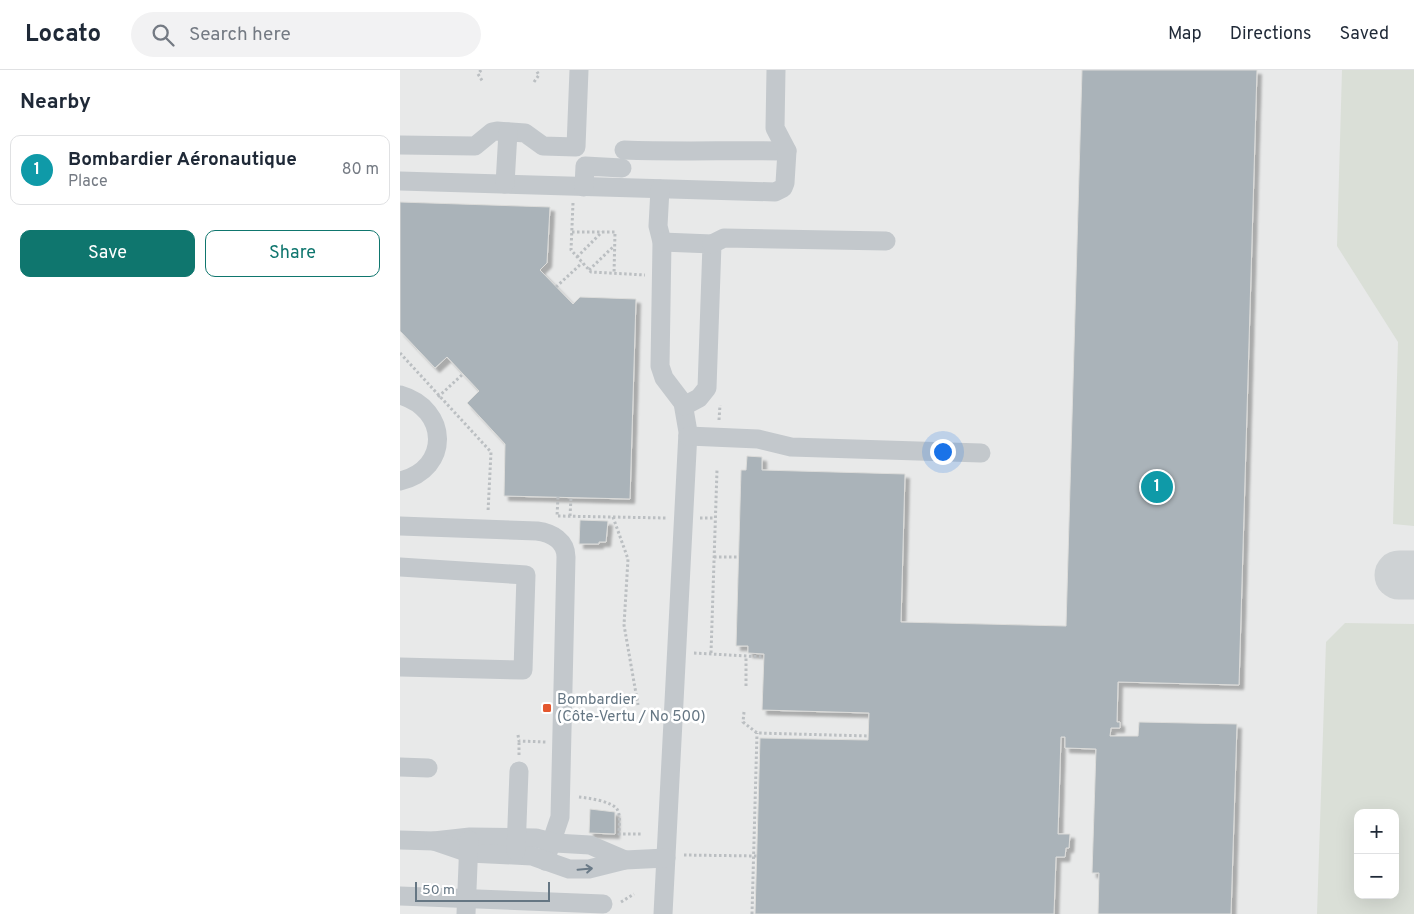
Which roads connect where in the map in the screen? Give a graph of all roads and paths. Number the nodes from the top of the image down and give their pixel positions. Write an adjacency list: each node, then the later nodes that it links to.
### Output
1 (481, 70): 5 (path)
2 (536, 70): 6 (path)
3 (579, 70): 7 (lane)
4 (776, 70): 9 (lane)
5 (484, 82)
6 (534, 82)
7 (514, 132): 8 (lane); 11 (lane)
8 (400, 146)
9 (787, 151): 12 (lane); 13 (lane)
10 (400, 181): 11 (lane)
11 (510, 184): 13 (lane)
12 (660, 189): 13 (lane); 17 (lane)
13 (579, 194): 14 (path)
14 (572, 232): 15 (path); 20 (path)
15 (602, 232): 19 (path); 20 (path)
16 (886, 241): 18 (lane)
17 (662, 242): 18 (lane); 31 (lane)
18 (712, 244): 31 (lane)
19 (615, 246): 22 (path); 23 (path)
20 (577, 257): 21 (path)
21 (582, 263): 22 (path); 25 (path)
22 (589, 270): 23 (path)
23 (614, 274): 24 (path)
24 (648, 275)
25 (556, 287)
26 (400, 353): 29 (path)
27 (463, 374): 29 (path)
28 (400, 395): 36 (lane)
29 (439, 396): 40 (path)
30 (720, 405): 32 (path)
31 (684, 406): 33 (lane)
32 (719, 421)
33 (688, 436): 34 (lane); 71 (lane)
34 (981, 453)
35 (716, 470): 44 (path)
36 (400, 480)
37 (558, 497): 39 (path)
38 (571, 498): 39 (path)
39 (570, 516): 41 (path)
40 (488, 517)
41 (613, 517): 42 (path); 55 (path)
42 (670, 518)
43 (694, 518): 44 (path)
44 (715, 518): 46 (path)
45 (400, 526): 67 (lane)
46 (714, 557): 47 (path); 50 (path)
47 (738, 557)
48 (400, 567): 53 (lane)
49 (689, 652): 50 (path)
50 (711, 653): 51 (path)
51 (746, 656): 52 (path); 54 (path)
52 (764, 657)
53 (400, 667)
54 (746, 686)
55 (638, 705)
56 (744, 712): 57 (path)
57 (757, 734): 59 (path); 70 (path)
58 (518, 736): 60 (path)
59 (868, 736)
60 (546, 742)
61 (400, 767): 62 (lane)
62 (428, 768)
63 (513, 771): 69 (lane)
64 (578, 797): 65 (path)
65 (643, 834)
66 (400, 840): 68 (lane)
67 (551, 842): 69 (lane); 72 (lane); 73 (lane)
68 (469, 845): 69 (lane); 76 (lane)
69 (510, 846): 73 (lane)
70 (755, 856): 71 (path); 78 (path)
71 (675, 857): 72 (lane); 77 (lane)
72 (625, 860): 73 (lane, one-way to 72)
73 (544, 861)
74 (400, 896): 76 (lane)
75 (603, 904): 76 (lane)
76 (466, 906)
77 (663, 914)
78 (752, 914)

